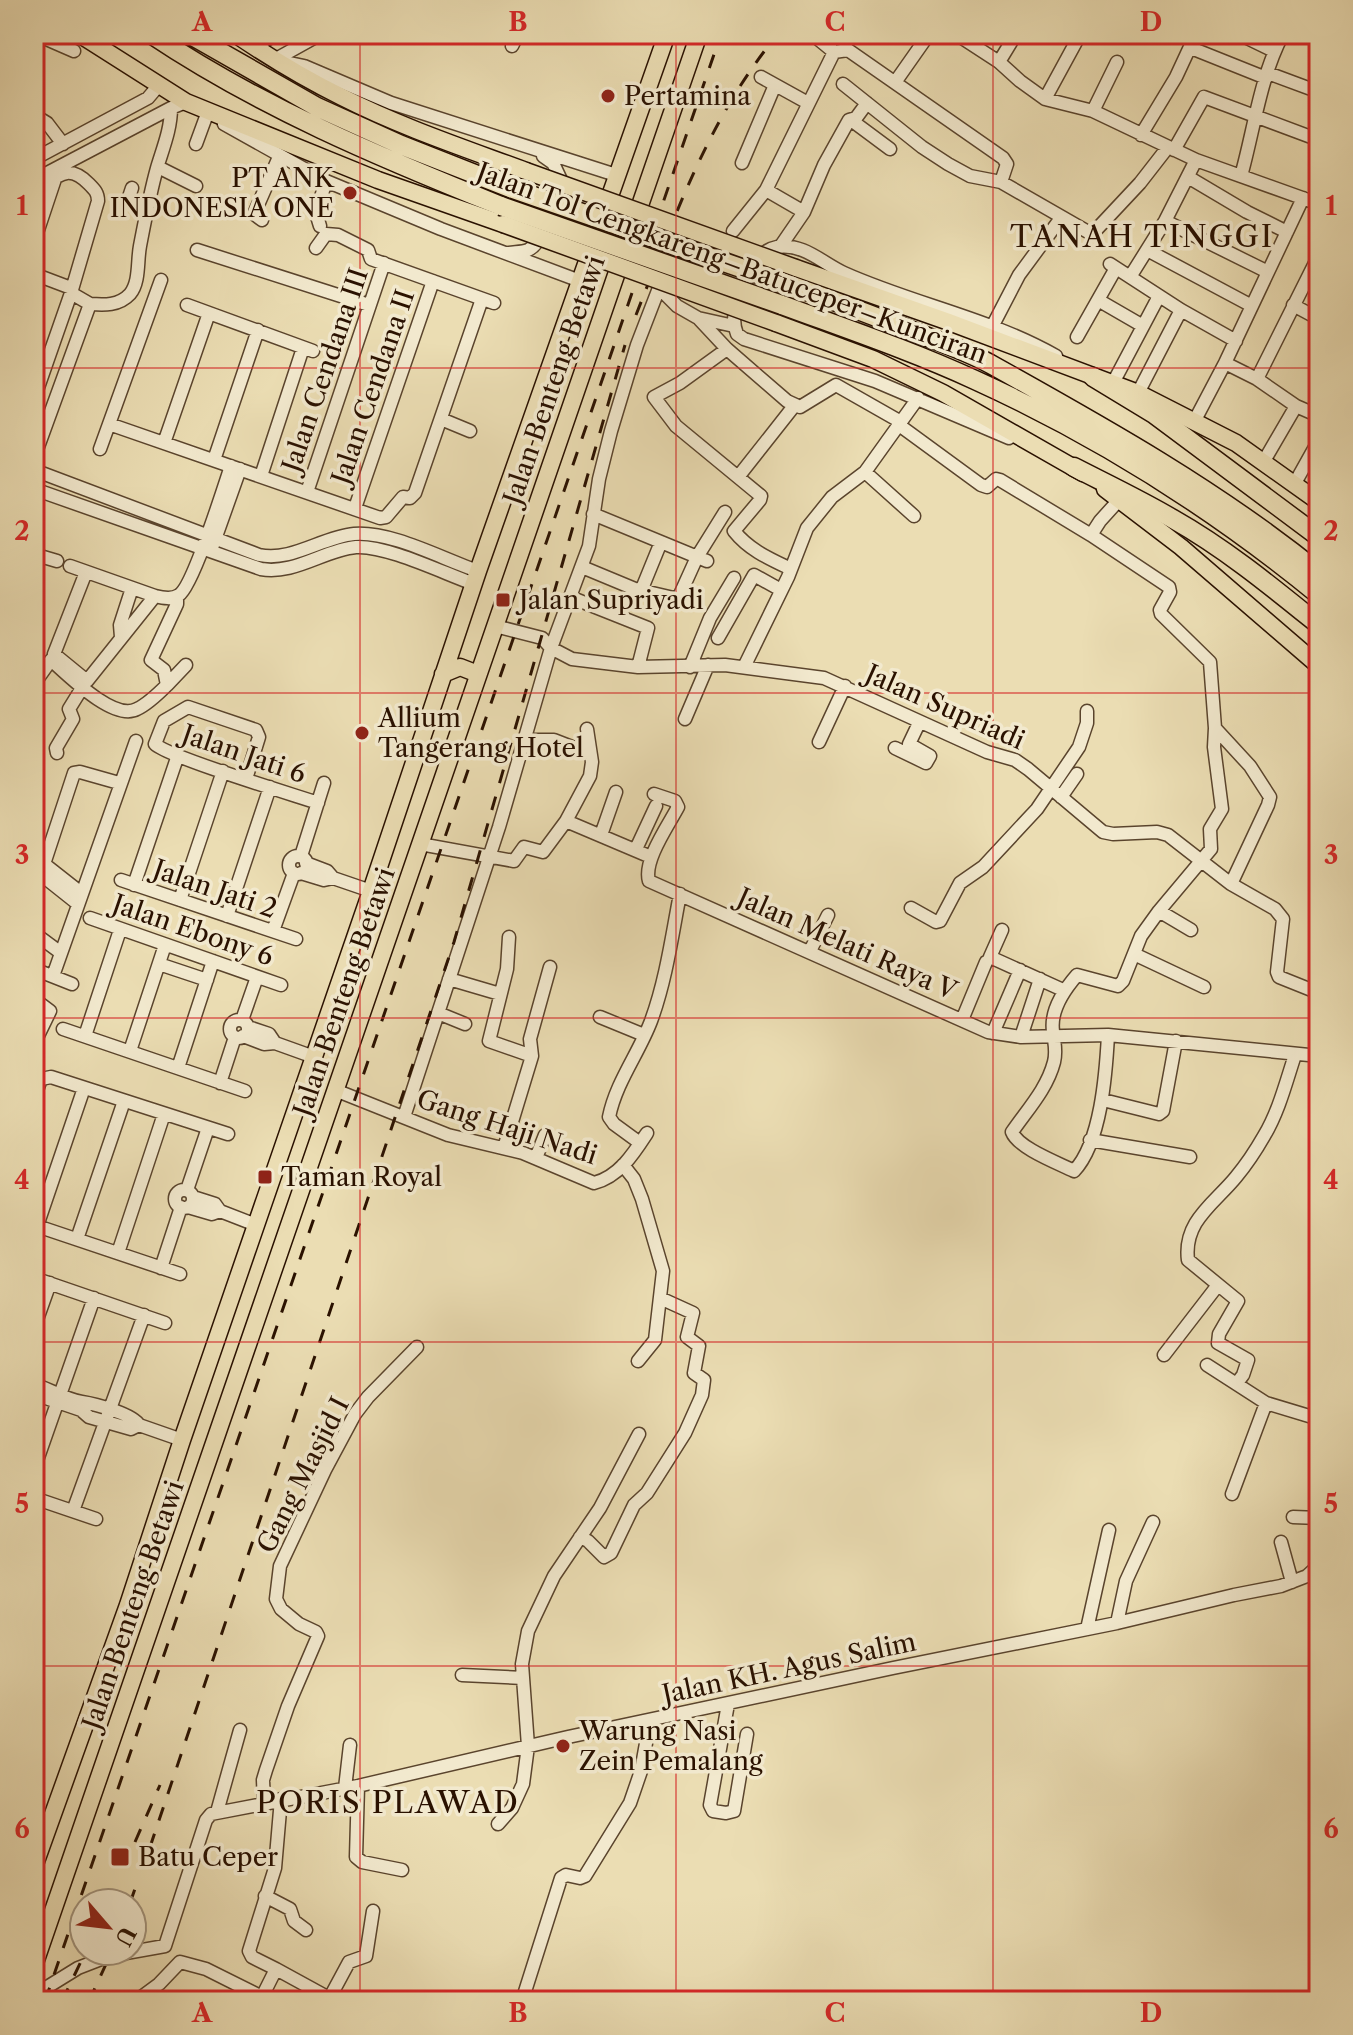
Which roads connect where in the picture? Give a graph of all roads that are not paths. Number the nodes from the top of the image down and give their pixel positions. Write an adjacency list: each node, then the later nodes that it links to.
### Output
1 (35, 34): 22 (street)
2 (79, 34): 33 (main road)
3 (151, 34): 71 (highway, Jalan Tol Cengkareng–Batuceper–Kunciran)
4 (189, 34): 89 (highway, Jalan Tol Cengkareng–Batuceper–Kunciran, bridge)
5 (235, 34): 20 (main road)
6 (278, 34): 20 (street)
7 (321, 34): 25 (street)
8 (667, 34): 56 (main road, Jalan Benteng Betawi)
9 (699, 34): 175 (main road, Jalan Benteng Betawi)
10 (812, 34): 24 (street)
11 (929, 34): 30 (street)
12 (1016, 34): 26 (street)
13 (1196, 34): 21 (street)
14 (1239, 34): 23 (street)
15 (1283, 34): 23 (street)
16 (1305, 34): 18 (street)
17 (962, 36): 26 (street)
18 (1319, 40)
19 (1076, 42): 35 (street)
20 (255, 47): 25 (main road)
21 (1191, 48): 28 (street); 44 (street)
22 (74, 51)
23 (1274, 51): 28 (street)
24 (834, 52): 30 (street); 37 (street)
25 (276, 59): 50 (street); 89 (main road, bridge)
26 (999, 62): 35 (street)
27 (1117, 62): 39 (street)
28 (1267, 76): 34 (street); 42 (street)
29 (761, 77): 32 (street)
30 (896, 81): 62 (street)
31 (843, 84): 38 (street)
32 (775, 85): 37 (street); 54 (street)
33 (162, 87): 36 (main road); 46 (street)
34 (1319, 92)
35 (1045, 99): 39 (street)
36 (180, 103): 40 (street); 55 (street); 60 (street); 71 (main road)
37 (808, 103): 65 (street)
38 (867, 103): 43 (street); 62 (street)
39 (1093, 111): 44 (street)
40 (207, 114): 47 (street); 51 (street)
41 (34, 115): 46 (street)
42 (1257, 116): 45 (street); 48 (street); 57 (street)
43 (851, 120): 49 (street); 70 (street)
44 (1141, 135): 48 (street)
45 (1319, 140)
46 (63, 144): 52 (street)
47 (196, 144)
48 (1171, 148): 53 (street); 72 (street)
49 (890, 149)
50 (538, 152): 56 (street); 84 (street)
51 (279, 157): 61 (street); 73 (street)
52 (34, 159)
53 (1196, 160): 57 (street); 58 (street)
54 (742, 163)
55 (158, 167): 63 (street); 69 (street)
56 (616, 175): 93 (main road, Jalan Benteng Betawi)
57 (1241, 176): 67 (street)
58 (1188, 177): 74 (street); 77 (street)
59 (55, 179): 66 (street); 78 (street); 95 (street)
60 (34, 180)
61 (326, 181): 75 (street); 84 (street)
62 (1001, 182): 72 (street)
63 (196, 186)
64 (132, 188): 69 (street)
65 (766, 190): 70 (street); 76 (street)
66 (34, 191)
67 (1303, 198): 68 (street); 77 (street)
68 (1319, 204)
69 (148, 209): 98 (street)
70 (804, 212): 80 (street)
71 (502, 215): 136 (main road, bridge); 170 (highway, Jalan Tol Cengkareng–Batuceper–Kunciran, bridge)
72 (1061, 218): 109 (street)
73 (262, 220)
74 (1165, 221): 83 (street); 87 (street)
75 (320, 226)
76 (733, 231)
77 (1287, 232): 87 (street)
78 (34, 242)
79 (673, 246): 94 (street)
80 (780, 247): 107 (street); 109 (street)
81 (316, 248): 86 (street)
82 (197, 250): 100 (street)
83 (1147, 250): 90 (street); 102 (street)
84 (507, 253): 93 (street)
85 (1319, 255): 101 (street)
86 (384, 263): 92 (street); 100 (street, Jalan Cendana III)
87 (1268, 272): 102 (street)
88 (34, 274): 95 (street)
89 (793, 276): 115 (main road); 163 (highway, Jalan Tol Cengkareng–Batuceper–Kunciran)
90 (1130, 277): 96 (street); 97 (street)
91 (161, 280): 127 (street)
92 (433, 281): 124 (street); 146 (street, Jalan Cendana II)
93 (580, 281): 165 (main road, Jalan Benteng Betawi)
94 (659, 288): 105 (street); 148 (street)
95 (71, 291): 98 (street); 120 (street)
96 (1159, 296): 103 (street); 108 (street)
97 (1098, 300): 108 (street); 111 (street)
98 (90, 304): 132 (street)
99 (187, 305): 104 (street)
100 (369, 305): 143 (street, Jalan Cendana III)
101 (1293, 305): 106 (street); 116 (street)
102 (1252, 306): 112 (street)
103 (1181, 310): 112 (street); 118 (street)
104 (209, 313): 110 (street); 129 (street)
105 (698, 318): 107 (street); 113 (street)
106 (1319, 319)
107 (734, 326): 119 (street)
108 (1143, 326): 117 (street)
109 (992, 327): 115 (street)
110 (258, 330): 133 (street); 139 (street)
111 (1077, 337)
112 (1236, 341): 114 (street)
113 (727, 349): 121 (street); 140 (street)
114 (1225, 363): 116 (street); 125 (street)
115 (1093, 377): 117 (main road); 152 (highway)
116 (1257, 379): 122 (street)
117 (1113, 383): 118 (main road)
118 (1138, 393): 125 (main road)
119 (918, 398): 126 (street); 136 (street)
120 (34, 399)
121 (794, 406): 126 (street); 140 (street)
122 (1296, 406): 123 (street); 134 (street)
123 (1319, 416)
124 (441, 419): 128 (street); 146 (street)
125 (1195, 420): 134 (main road)
126 (900, 423): 138 (street); 150 (street)
127 (109, 424): 129 (street); 131 (street)
128 (470, 431)
129 (164, 443): 133 (street)
130 (1317, 447): 141 (street)
131 (100, 449)
132 (34, 458)
133 (214, 460): 135 (street)
134 (1264, 461): 141 (main road)
135 (236, 467): 139 (street); 151 (street)
136 (1074, 467): 144 (main road); 174 (highway)
137 (34, 470): 151 (street)
138 (865, 472): 149 (street); 161 (street)
139 (261, 476): 143 (street)
140 (738, 477): 161 (street)
141 (1295, 483): 145 (main road)
142 (34, 489): 154 (street)
143 (307, 492): 146 (street)
144 (1119, 500): 150 (street); 183 (main road)
145 (1319, 502)
146 (355, 508)
147 (725, 512): 156 (street)
148 (593, 514): 153 (street); 160 (street)
149 (914, 516)
150 (1091, 535): 195 (street)
151 (211, 537): 154 (street); 158 (street)
152 (1319, 537)
153 (661, 542): 156 (street); 169 (street)
154 (206, 550): 158 (street); 172 (street)
155 (37, 558): 157 (street); 164 (street)
156 (702, 559): 169 (street)
157 (57, 561)
158 (256, 562): 165 (street)
159 (70, 566): 162 (street)
160 (582, 567): 169 (street); 173 (street)
161 (791, 569): 168 (street)
162 (86, 572): 167 (street); 176 (street)
163 (1319, 573)
164 (34, 576)
165 (476, 578): 178 (main road, Jalan Benteng Betawi)
166 (734, 578): 185 (street)
167 (132, 588): 171 (street); 176 (street)
168 (781, 590): 177 (street); 186 (street)
169 (641, 591)
170 (1319, 595)
171 (155, 596): 172 (street); 176 (street)
172 (177, 597): 189 (street)
173 (570, 597): 179 (street); 184 (street)
174 (1319, 625)
175 (495, 626): 179 (street, Jalan Supriadi); 182 (main road, Jalan Benteng Betawi)
176 (121, 637)
177 (718, 638)
178 (453, 644): 182 (main road); 187 (main road, Jalan Benteng Betawi)
179 (551, 648): 184 (street, Jalan Supriadi); 197 (street)
180 (186, 665): 189 (street)
181 (708, 665): 185 (street, Jalan Supriadi); 186 (street, Jalan Supriadi); 193 (street)
182 (481, 666): 187 (main road); 211 (main road, Jalan Benteng Betawi)
183 (1319, 666)
184 (638, 667): 185 (street, Jalan Supriadi)
185 (690, 667)
186 (744, 667): 190 (street, Jalan Supriadi)
187 (443, 674): 207 (main road, Jalan Benteng Betawi)
188 (34, 684): 191 (street)
189 (167, 685): 191 (street)
190 (845, 686): 194 (street, Jalan Supriadi); 199 (street)
191 (82, 688): 201 (street)
192 (1087, 711): 213 (street)
193 (685, 719)
194 (919, 723): 200 (street); 213 (street, Jalan Supriadi)
195 (1215, 728): 224 (street); 226 (street)
196 (587, 729): 202 (street)
197 (524, 740): 202 (street); 221 (street)
198 (136, 741): 208 (street)
199 (819, 742)
200 (895, 748)
201 (57, 753)
202 (590, 754): 217 (street)
203 (178, 755): 204 (street, Jalan Jati 6); 206 (street, Jalan Jati 6); 230 (street, Jalan Jati 2)
204 (223, 771): 206 (street, Jalan Jati 6); 230 (street)
205 (1077, 774): 213 (street)
206 (246, 779): 210 (street, Jalan Jati 6)
207 (408, 780): 211 (main road); 215 (main road, Jalan Benteng Betawi)
208 (119, 783): 223 (street); 229 (street)
209 (324, 783): 214 (street)
210 (270, 787): 214 (street, Jalan Jati 6); 234 (street)
211 (438, 791): 216 (main road, Jalan Benteng Betawi)
212 (616, 792): 218 (street)
213 (1056, 793): 224 (street, Jalan Supriadi); 231 (street)
214 (318, 803): 225 (street)
215 (399, 807): 216 (main road); 227 (main road, Jalan Benteng Betawi)
216 (428, 819): 219 (main road, Jalan Benteng Betawi)
217 (566, 821): 218 (street); 221 (street)
218 (601, 835): 220 (street)
219 (420, 844): 221 (street); 287 (main road, Jalan Benteng Betawi)
220 (636, 849): 222 (street); 222 (street)
221 (488, 857): 255 (street)
222 (651, 857): 228 (street, Jalan Melati Raya V)
223 (37, 863): 229 (street)
224 (1201, 863): 226 (street, Jalan Supriadi); 232 (street)
225 (301, 866): 227 (street); 239 (street)
226 (1231, 884): 262 (street, Jalan Supriadi)
227 (371, 891): 283 (main road, Jalan Benteng Betawi)
228 (680, 894): 244 (street, Jalan Melati Raya V); 272 (street)
229 (80, 899): 245 (street)
230 (180, 900): 234 (street, Jalan Jati 2)
231 (911, 908)
232 (1159, 911): 238 (street); 246 (street)
233 (828, 915): 244 (street)
234 (227, 916): 239 (street, Jalan Jati 2)
235 (90, 918): 236 (street, Jalan Ebony 6)
236 (120, 930): 243 (street, Jalan Ebony 6); 274 (street)
237 (1002, 930): 252 (street)
238 (1191, 930)
239 (273, 931): 242 (street, Jalan Jati 2)
240 (34, 933): 245 (street)
241 (509, 937): 263 (street)
242 (296, 939)
243 (165, 945): 247 (street, Jalan Ebony 6); 249 (street)
244 (810, 951): 267 (street, Jalan Melati Raya V)
245 (61, 953): 253 (street)
246 (1134, 954): 260 (street); 261 (street)
247 (213, 961): 254 (street, Jalan Ebony 6); 257 (street)
248 (986, 962): 267 (street)
249 (159, 964): 257 (street); 279 (street)
250 (550, 967): 281 (street)
251 (34, 969): 253 (street)
252 (1020, 970): 256 (street); 271 (street)
253 (53, 976): 258 (street)
254 (257, 977): 259 (street, Jalan Ebony 6); 270 (street)
255 (449, 979): 263 (street); 265 (street)
256 (1040, 979): 261 (street); 276 (street)
257 (207, 980): 284 (street)
258 (72, 984)
259 (281, 985)
260 (1204, 987)
261 (1063, 990): 275 (street)
262 (1319, 993)
263 (500, 994): 281 (street)
264 (34, 999): 278 (street)
265 (438, 1013): 268 (street); 293 (street)
266 (600, 1017): 272 (street)
267 (962, 1020): 271 (street, Jalan Melati Raya V)
268 (465, 1024)
269 (63, 1029): 274 (street)
270 (242, 1030): 283 (street); 285 (street)
271 (993, 1033): 276 (street, Jalan Melati Raya V)
272 (644, 1035): 301 (street, Gang Haji Nadi)
273 (1108, 1035): 275 (street, Jalan Melati Raya V); 277 (street, Jalan Melati Raya V); 290 (street)
274 (85, 1036): 279 (street)
275 (1054, 1036): 276 (street, Jalan Melati Raya V); 297 (street)
276 (1021, 1037)
277 (1176, 1041): 280 (street, Jalan Melati Raya V); 290 (street)
278 (34, 1044)
279 (130, 1051): 284 (street)
280 (1295, 1055): 282 (street, Jalan Melati Raya V); 311 (street)
281 (532, 1056): 298 (street)
282 (1319, 1056)
283 (314, 1057): 304 (main road, Jalan Benteng Betawi)
284 (178, 1068): 285 (street)
285 (220, 1083): 288 (street)
286 (84, 1088): 289 (street); 291 (street); 303 (street)
287 (335, 1090): 293 (street, Gang Haji Nadi); 363 (main road, Jalan Benteng Betawi)
288 (245, 1091)
289 (34, 1099)
290 (1103, 1100): 297 (street)
291 (124, 1101): 292 (street); 305 (street)
292 (164, 1114): 294 (street); 306 (street)
293 (404, 1117): 298 (street, Gang Haji Nadi)
294 (208, 1128): 295 (street); 302 (street)
295 (228, 1134)
296 (545, 1135): 300 (street)
297 (1090, 1140): 299 (street)
298 (504, 1148): 300 (street, Gang Haji Nadi)
299 (1190, 1157)
300 (536, 1158): 301 (street, Gang Haji Nadi)
301 (623, 1165): 313 (street)
302 (187, 1200): 304 (street); 307 (street)
303 (35, 1225): 305 (street)
304 (256, 1225): 329 (main road, Jalan Benteng Betawi)
305 (77, 1239): 306 (street)
306 (118, 1253): 307 (street)
307 (161, 1268): 308 (street)
308 (180, 1274)
309 (34, 1278): 310 (street)
310 (50, 1283): 312 (street); 316 (street)
311 (1218, 1285): 318 (street); 321 (street)
312 (94, 1298): 314 (street); 324 (street)
313 (660, 1298): 319 (street); 339 (street)
314 (144, 1315): 315 (street); 326 (street)
315 (165, 1323)
316 (34, 1328)
317 (417, 1347): 355 (street, Gang Masjid I)
318 (1164, 1355)
319 (638, 1361)
320 (1207, 1365): 321 (street)
321 (1237, 1383): 325 (street)
322 (34, 1384): 324 (street)
323 (34, 1394): 324 (street)
324 (59, 1398): 326 (street); 330 (street)
325 (1266, 1403): 327 (street); 331 (street)
326 (107, 1415): 329 (street); 333 (street)
327 (1319, 1419)
328 (639, 1434): 339 (street)
329 (182, 1440): 358 (main road, Jalan Benteng Betawi)
330 (34, 1469)
331 (1232, 1494)
332 (34, 1498): 333 (street)
333 (73, 1511): 336 (street)
334 (1293, 1517): 335 (street)
335 (1319, 1518)
336 (96, 1519)
337 (1153, 1522): 343 (street)
338 (1109, 1530): 344 (street)
339 (580, 1537): 346 (street)
340 (1281, 1542): 342 (street)
341 (1319, 1565): 342 (street, Jalan KH. Agus Salim)
342 (1292, 1582): 343 (street, Jalan KH. Agus Salim)
343 (1117, 1623): 344 (street, Jalan KH. Agus Salim)
344 (1087, 1629): 347 (street, Jalan KH. Agus Salim)
345 (462, 1675): 346 (street)
346 (523, 1678): 352 (street)
347 (728, 1704): 348 (street, Jalan KH. Agus Salim); 350 (street)
348 (650, 1721): 352 (street, Jalan KH. Agus Salim); 369 (street)
349 (240, 1730): 356 (street)
350 (747, 1734)
351 (350, 1745): 353 (street)
352 (528, 1746): 353 (street, Jalan KH. Agus Salim); 357 (street)
353 (352, 1787): 354 (street, Jalan KH. Agus Salim); 359 (street)
354 (281, 1799): 355 (street, Jalan KH. Agus Salim); 360 (street)
355 (264, 1803): 356 (street, Jalan KH. Agus Salim)
356 (217, 1812): 365 (street)
357 (498, 1824)
358 (34, 1867)
359 (402, 1870)
360 (265, 1896): 362 (street); 364 (street)
361 (373, 1911): 367 (street)
362 (306, 1930)
363 (34, 1966)
364 (276, 1969): 366 (street); 367 (street)
365 (34, 1988)
366 (261, 1999): 368 (street)
367 (328, 1999)
368 (136, 2001)
369 (522, 2001)

